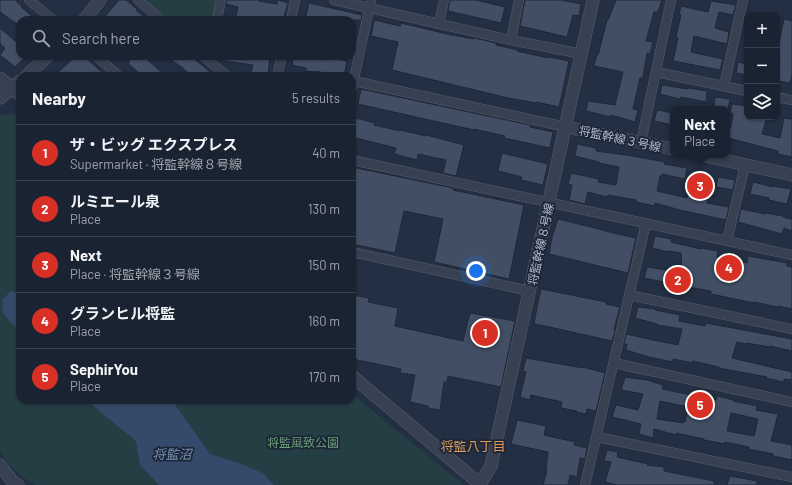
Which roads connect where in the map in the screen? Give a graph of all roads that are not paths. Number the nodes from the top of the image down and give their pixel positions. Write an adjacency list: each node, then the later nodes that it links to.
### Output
1 (29, 0): 13 (street)
2 (100, 0): 14 (street)
3 (138, 0): 15 (street)
4 (221, 0): 16 (street)
5 (296, 0): 17 (street)
6 (334, 0): 12 (street)
7 (444, 0): 18 (street)
8 (519, 0): 19 (street)
9 (593, 0): 20 (street, 将監幹線８号線)
10 (671, 0): 30 (street)
11 (743, 0): 33 (street)
12 (371, 4): 18 (street); 29 (street)
13 (48, 16)
14 (87, 16)
15 (156, 16)
16 (218, 16)
17 (292, 16)
18 (439, 24): 19 (street)
19 (511, 40): 20 (street)
20 (582, 54): 40 (street, 将監幹線８号線)
21 (44, 60): 25 (street)
22 (101, 60): 26 (street)
23 (209, 60): 27 (street)
24 (281, 60): 28 (street)
25 (30, 72)
26 (114, 72)
27 (223, 72)
28 (279, 72)
29 (356, 72)
30 (656, 72): 33 (street); 41 (street)
31 (0, 78): 34 (street)
32 (356, 86): 40 (street)
33 (724, 86): 36 (street)
34 (16, 87)
35 (16, 89): 37 (street)
36 (744, 90)
37 (0, 98)
38 (780, 98): 39 (street)
39 (792, 100)
40 (566, 127): 41 (street, 将監幹線３号線); 47 (street, 将監幹線８号線)
41 (641, 142): 42 (street, 将監幹線３号線)
42 (670, 148)
43 (714, 158): 45 (street)
44 (356, 161): 47 (street)
45 (745, 165): 46 (street); 49 (street)
46 (792, 175)
47 (549, 202): 48 (street); 52 (street, 将監幹線８号線)
48 (646, 223): 49 (street); 53 (street)
49 (727, 241): 51 (street)
50 (356, 253): 52 (street)
51 (792, 255)
52 (530, 291): 62 (street, 将監幹線８号線)
53 (629, 295): 54 (street); 55 (street)
54 (792, 329)
55 (614, 362): 57 (street); 58 (street)
56 (356, 379): 62 (street)
57 (792, 402)
58 (597, 437): 60 (street); 63 (street)
59 (0, 465): 61 (street)
60 (792, 477)
61 (18, 485)
62 (480, 485)
63 (585, 485)

